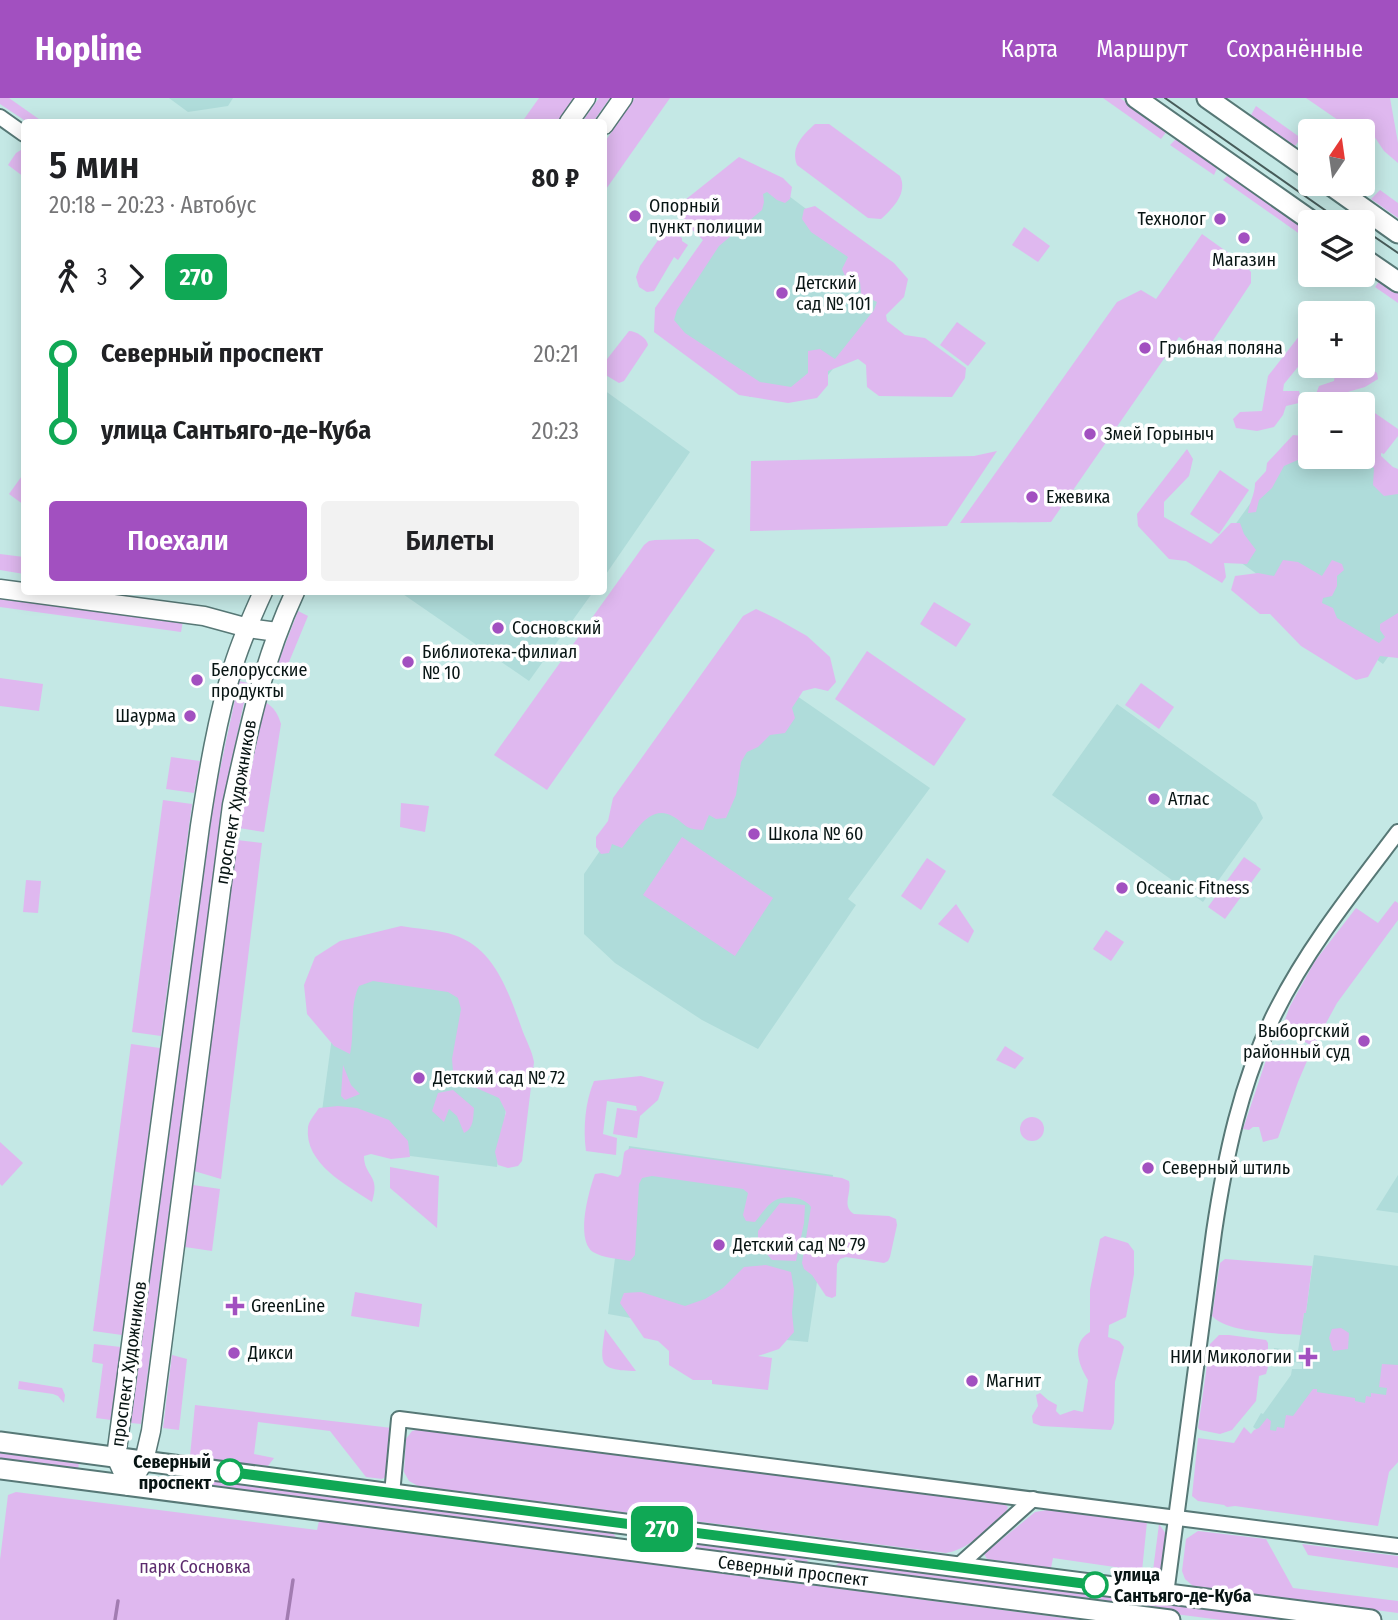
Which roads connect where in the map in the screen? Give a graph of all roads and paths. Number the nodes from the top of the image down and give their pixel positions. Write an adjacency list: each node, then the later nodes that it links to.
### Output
1 (586, 98): 6 (street)
2 (623, 98): 7 (street)
3 (1136, 98): 11 (main road)
4 (1207, 98): 9 (main road)
5 (0, 117): 8 (street)
6 (571, 119)
7 (607, 121)
8 (21, 132)
9 (1298, 162)
10 (1346, 196): 12 (main road)
11 (1298, 211)
12 (1398, 233)
13 (1375, 266): 14 (main road)
14 (1398, 282)
15 (0, 578): 16 (street)
16 (21, 582)
17 (0, 589): 18 (street)
18 (21, 592)
19 (47, 595): 23 (street)
20 (122, 595): 23 (street)
21 (263, 595): 23 (street, проспект Художников)
22 (294, 595): 24 (street, проспект Художников)
23 (250, 623): 24 (street); 27 (street, проспект Художников)
24 (277, 632): 28 (street, проспект Художников)
25 (1398, 832): 33 (street)
26 (0, 1442): 27 (main road, Северный проспект)
27 (116, 1457): 28 (main road, Северный проспект); 30 (street, проспект Художников)
28 (144, 1461): 30 (street, проспект Художников); 31 (main road, Северный проспект)
29 (0, 1469): 30 (main road, Северный проспект)
30 (130, 1486): 36 (main road, Северный проспект)
31 (392, 1494): 32 (street); 34 (main road, Северный проспект)
32 (1033, 1499): 33 (street); 38 (street)
33 (1176, 1517): 35 (street); 40 (street)
34 (622, 1524): 36 (main road); 37 (main road, Северный проспект)
35 (1398, 1546)
36 (619, 1549): 39 (main road, Северный проспект)
37 (829, 1550): 38 (main road, Северный проспект); 39 (main road)
38 (957, 1567): 40 (main road, Северный проспект)
39 (827, 1576): 41 (main road, Северный проспект)
40 (1166, 1594): 42 (main road, Северный проспект)
41 (1170, 1620)
42 (1371, 1620)

